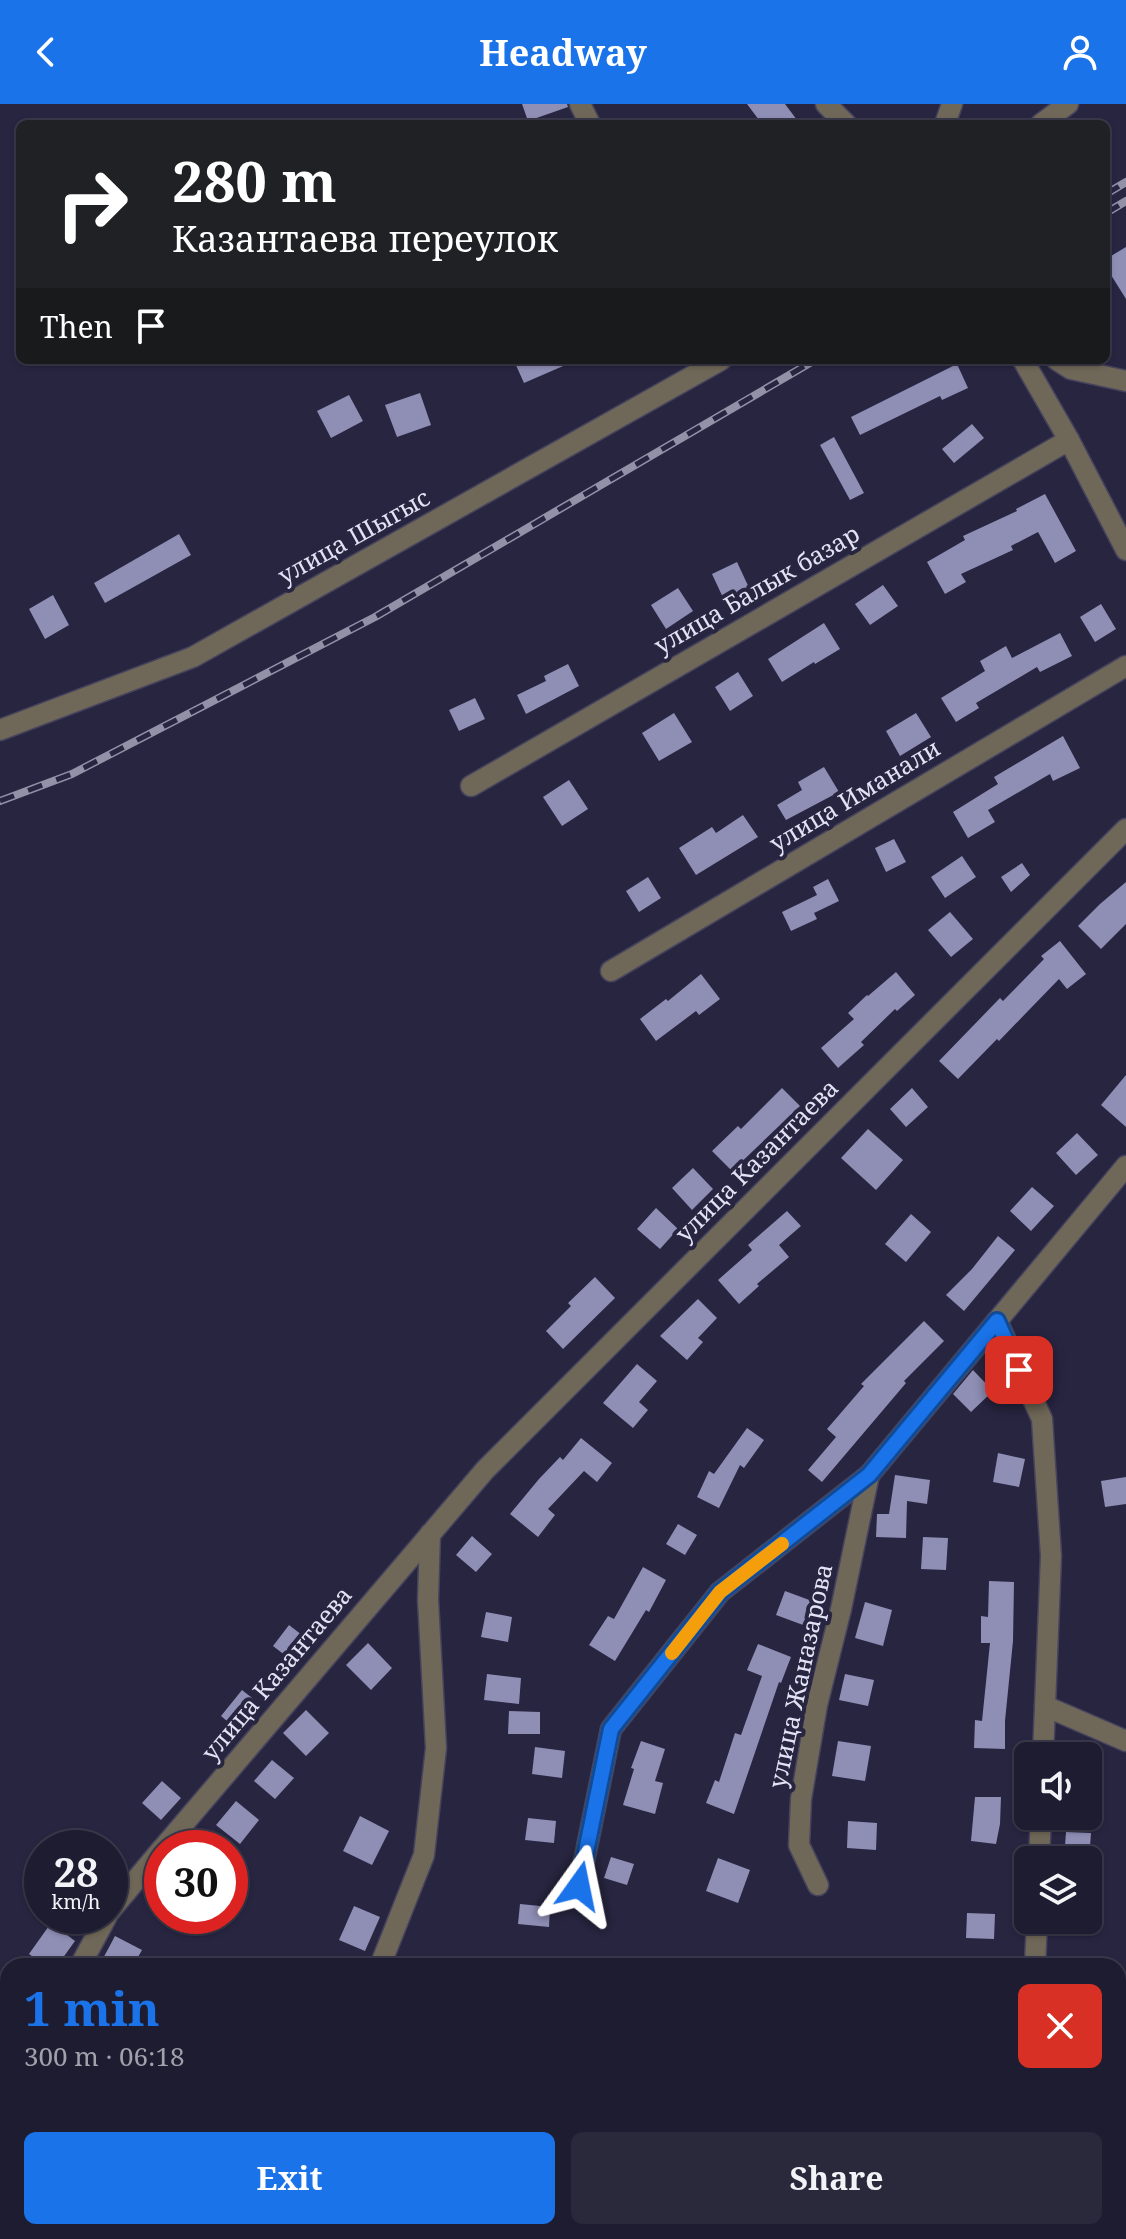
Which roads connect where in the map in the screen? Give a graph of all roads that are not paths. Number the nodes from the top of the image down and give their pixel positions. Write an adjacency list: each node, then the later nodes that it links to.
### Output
1 (826, 104): 3 (street)
2 (1068, 104): 4 (street)
3 (842, 120)
4 (1046, 120)
5 (711, 364): 12 (street, улица Шыгыс)
6 (1025, 364): 9 (street)
7 (1063, 364): 8 (street)
8 (1126, 381)
9 (1069, 440): 10 (street); 13 (street, улица Балык базар)
10 (1126, 550)
11 (1126, 666): 15 (street, улица Иманали)
12 (0, 730)
13 (471, 786)
14 (1126, 829): 19 (street, улица Казантаева)
15 (611, 971)
16 (1126, 1166): 17 (street, улица Жаназарова)
17 (997, 1321): 18 (street, улица Жаназарова); 20 (street)
18 (869, 1475): 25 (street, улица Жаназарова); 26 (street, улица Жаназарова)
19 (430, 1534): 23 (street, улица Казантаева); 31 (street)
20 (1045, 1706): 21 (street); 22 (street)
21 (1126, 1741)
22 (1044, 1742)
23 (179, 1830)
24 (144, 1871): 27 (street, улица Казантаева)
25 (818, 1885)
26 (579, 1886)
27 (128, 1890)
28 (97, 1934): 30 (street, улица Казантаева)
29 (1036, 1934): 32 (street)
30 (84, 1958)
31 (383, 1958)
32 (1035, 1958)

